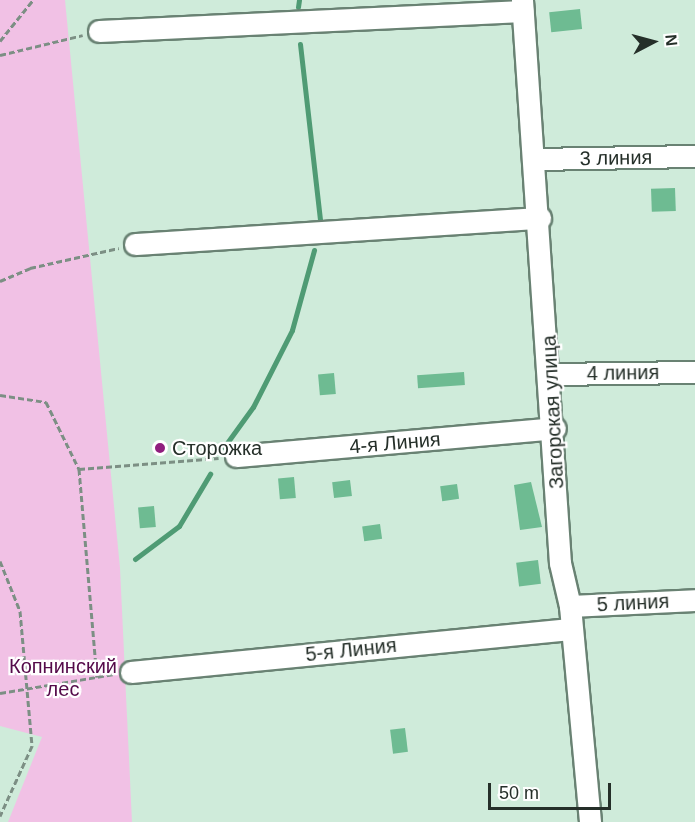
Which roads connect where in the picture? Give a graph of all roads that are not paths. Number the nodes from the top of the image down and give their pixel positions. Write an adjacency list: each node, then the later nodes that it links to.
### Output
1 (523, 6): 2 (street); 4 (street, Загорская улица)
2 (99, 31)
3 (695, 156): 4 (street, 3 линия)
4 (537, 159): 5 (street, Загорская улица)
5 (540, 218): 6 (street); 8 (street, Загорская улица)
6 (135, 244)
7 (695, 372): 8 (street, 4 линия)
8 (551, 374): 9 (street, Загорская улица)
9 (555, 428): 10 (street, 4-я Линия); 12 (street, Загорская улица)
10 (236, 456)
11 (695, 600): 12 (street, 5 линия)
12 (570, 606): 13 (street, Загорская улица)
13 (570, 629): 14 (street, 5-я Линия); 15 (street, Загорская улица)
14 (131, 672)
15 (590, 822)

